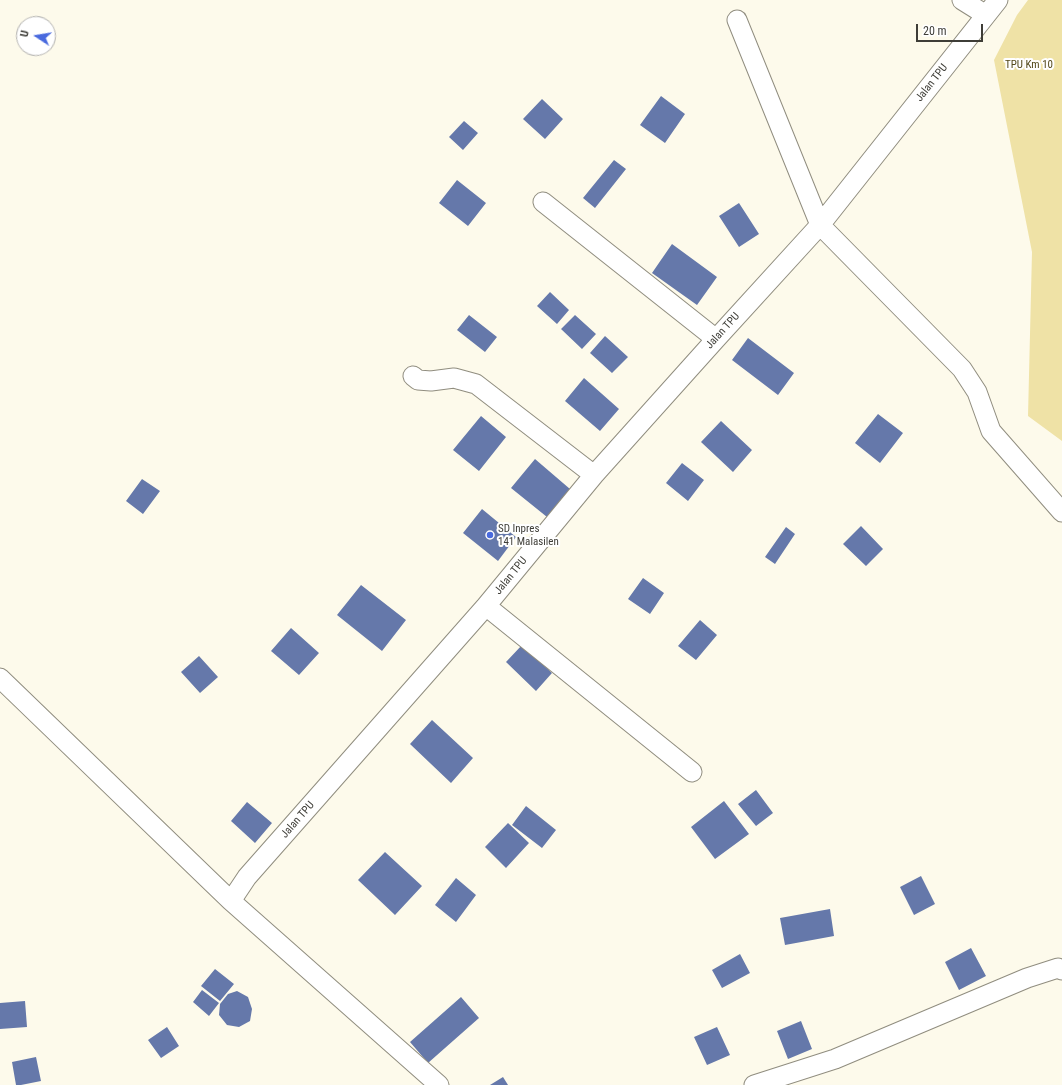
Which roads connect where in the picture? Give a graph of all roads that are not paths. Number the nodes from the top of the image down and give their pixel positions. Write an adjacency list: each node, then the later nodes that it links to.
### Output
1 (962, 0): 3 (street)
2 (998, 0): 3 (street, Jalan TPU)
3 (986, 15): 6 (street, Jalan TPU)
4 (737, 20): 6 (street)
5 (543, 202): 7 (street)
6 (820, 225): 7 (street, Jalan TPU); 10 (street)
7 (716, 339): 9 (street, Jalan TPU)
8 (413, 376): 9 (street)
9 (594, 475): 11 (street, Jalan TPU)
10 (1062, 512)
11 (486, 606): 13 (street); 14 (street, Jalan TPU)
12 (0, 678): 14 (street)
13 (692, 772)
14 (231, 901): 16 (street)
15 (1062, 970): 17 (street)
16 (439, 1085)
17 (754, 1085)

